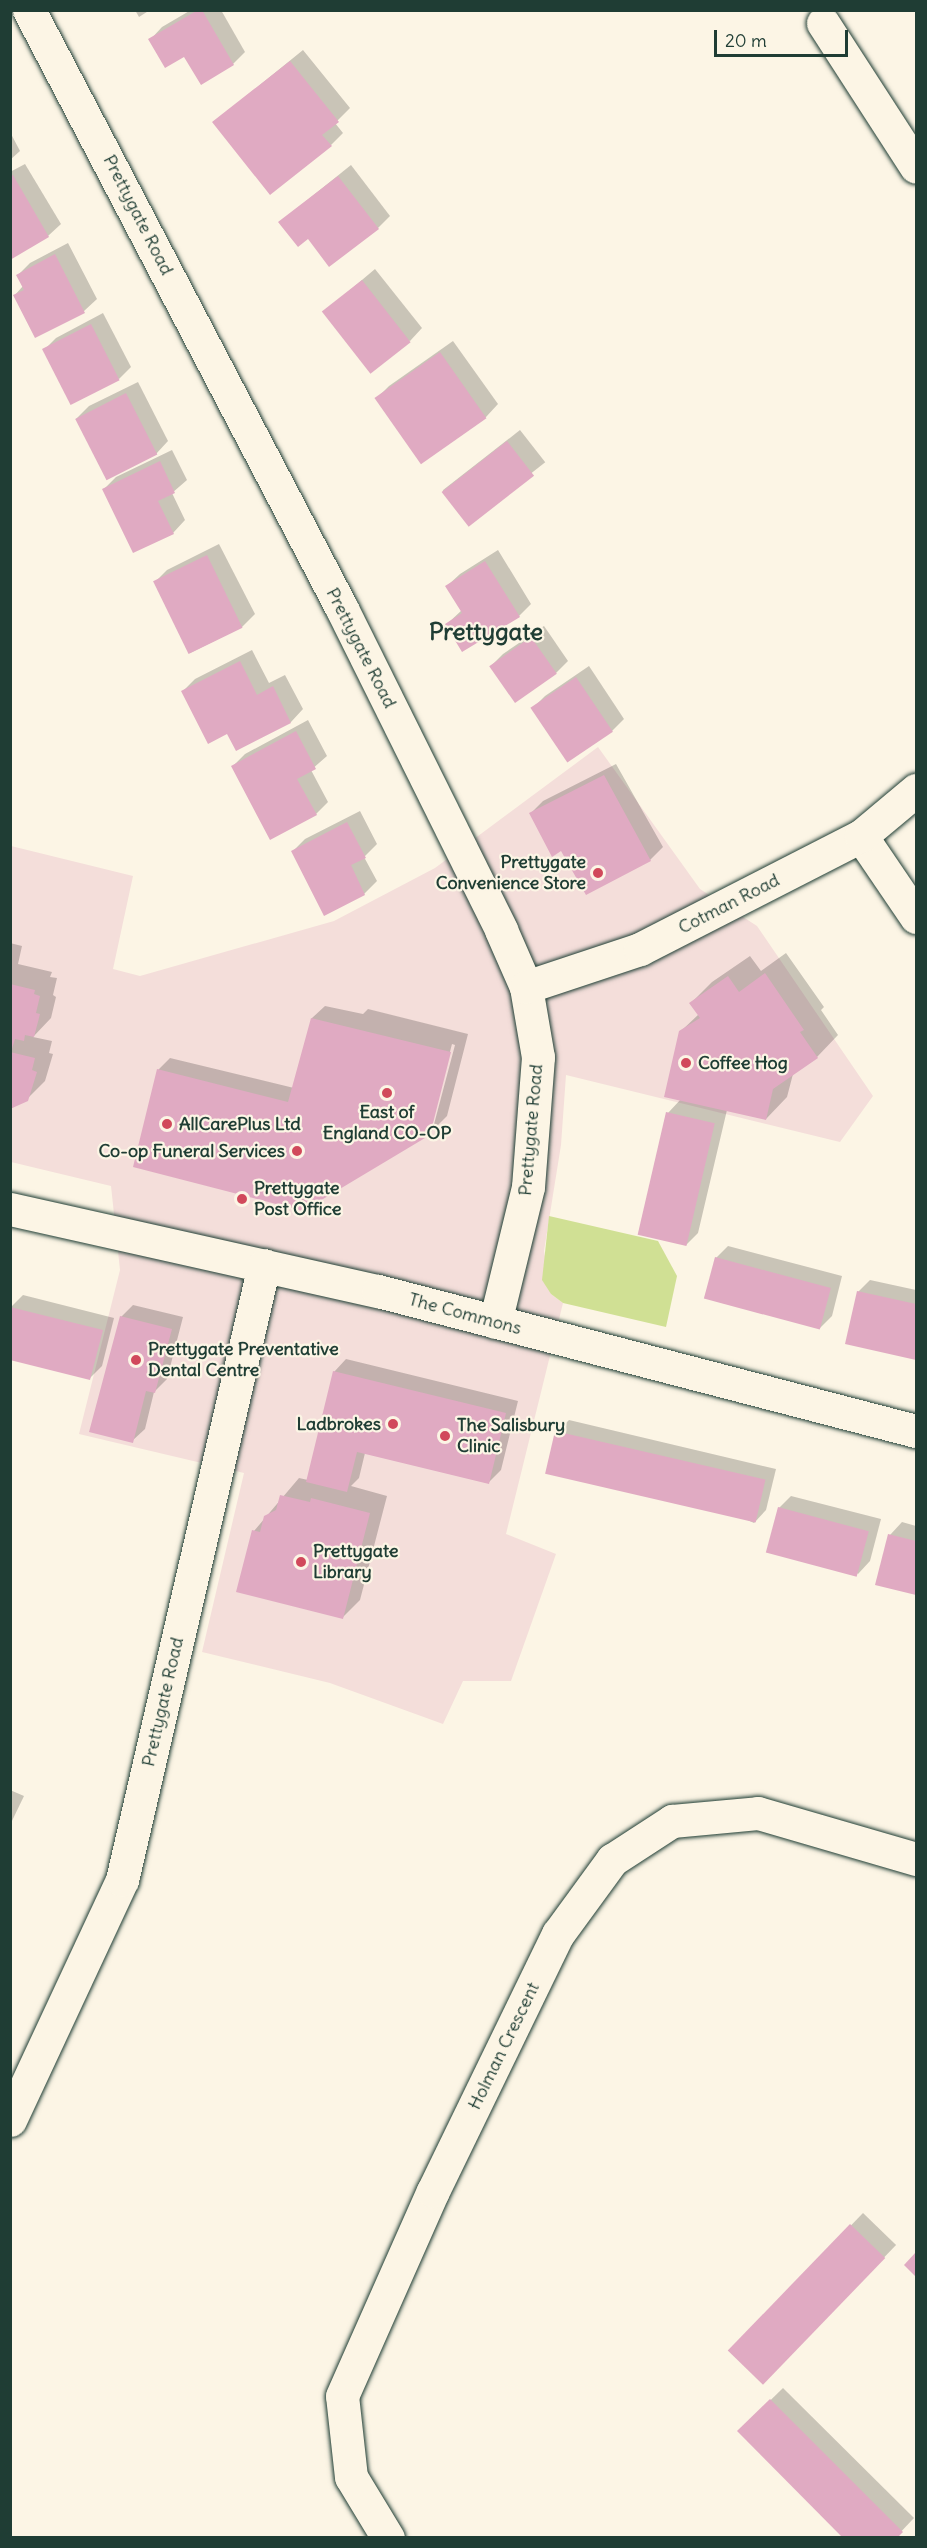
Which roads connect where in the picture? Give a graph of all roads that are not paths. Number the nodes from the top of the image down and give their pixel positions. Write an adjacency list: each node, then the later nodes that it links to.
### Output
1 (29, 10): 7 (street, Prettygate Road)
2 (823, 23): 3 (street)
3 (916, 167)
4 (916, 790): 5 (street, Cotman Road)
5 (861, 836): 6 (street); 7 (street, Cotman Road)
6 (916, 917)
7 (526, 987): 10 (street, Prettygate Road)
8 (10, 1209): 9 (street, The Commons)
9 (264, 1265): 10 (street, The Commons); 13 (street, Prettygate Road)
10 (495, 1322): 11 (street, The Commons)
11 (916, 1431)
12 (916, 1859): 14 (street, Holman Crescent)
13 (10, 2120)
14 (388, 2538)

